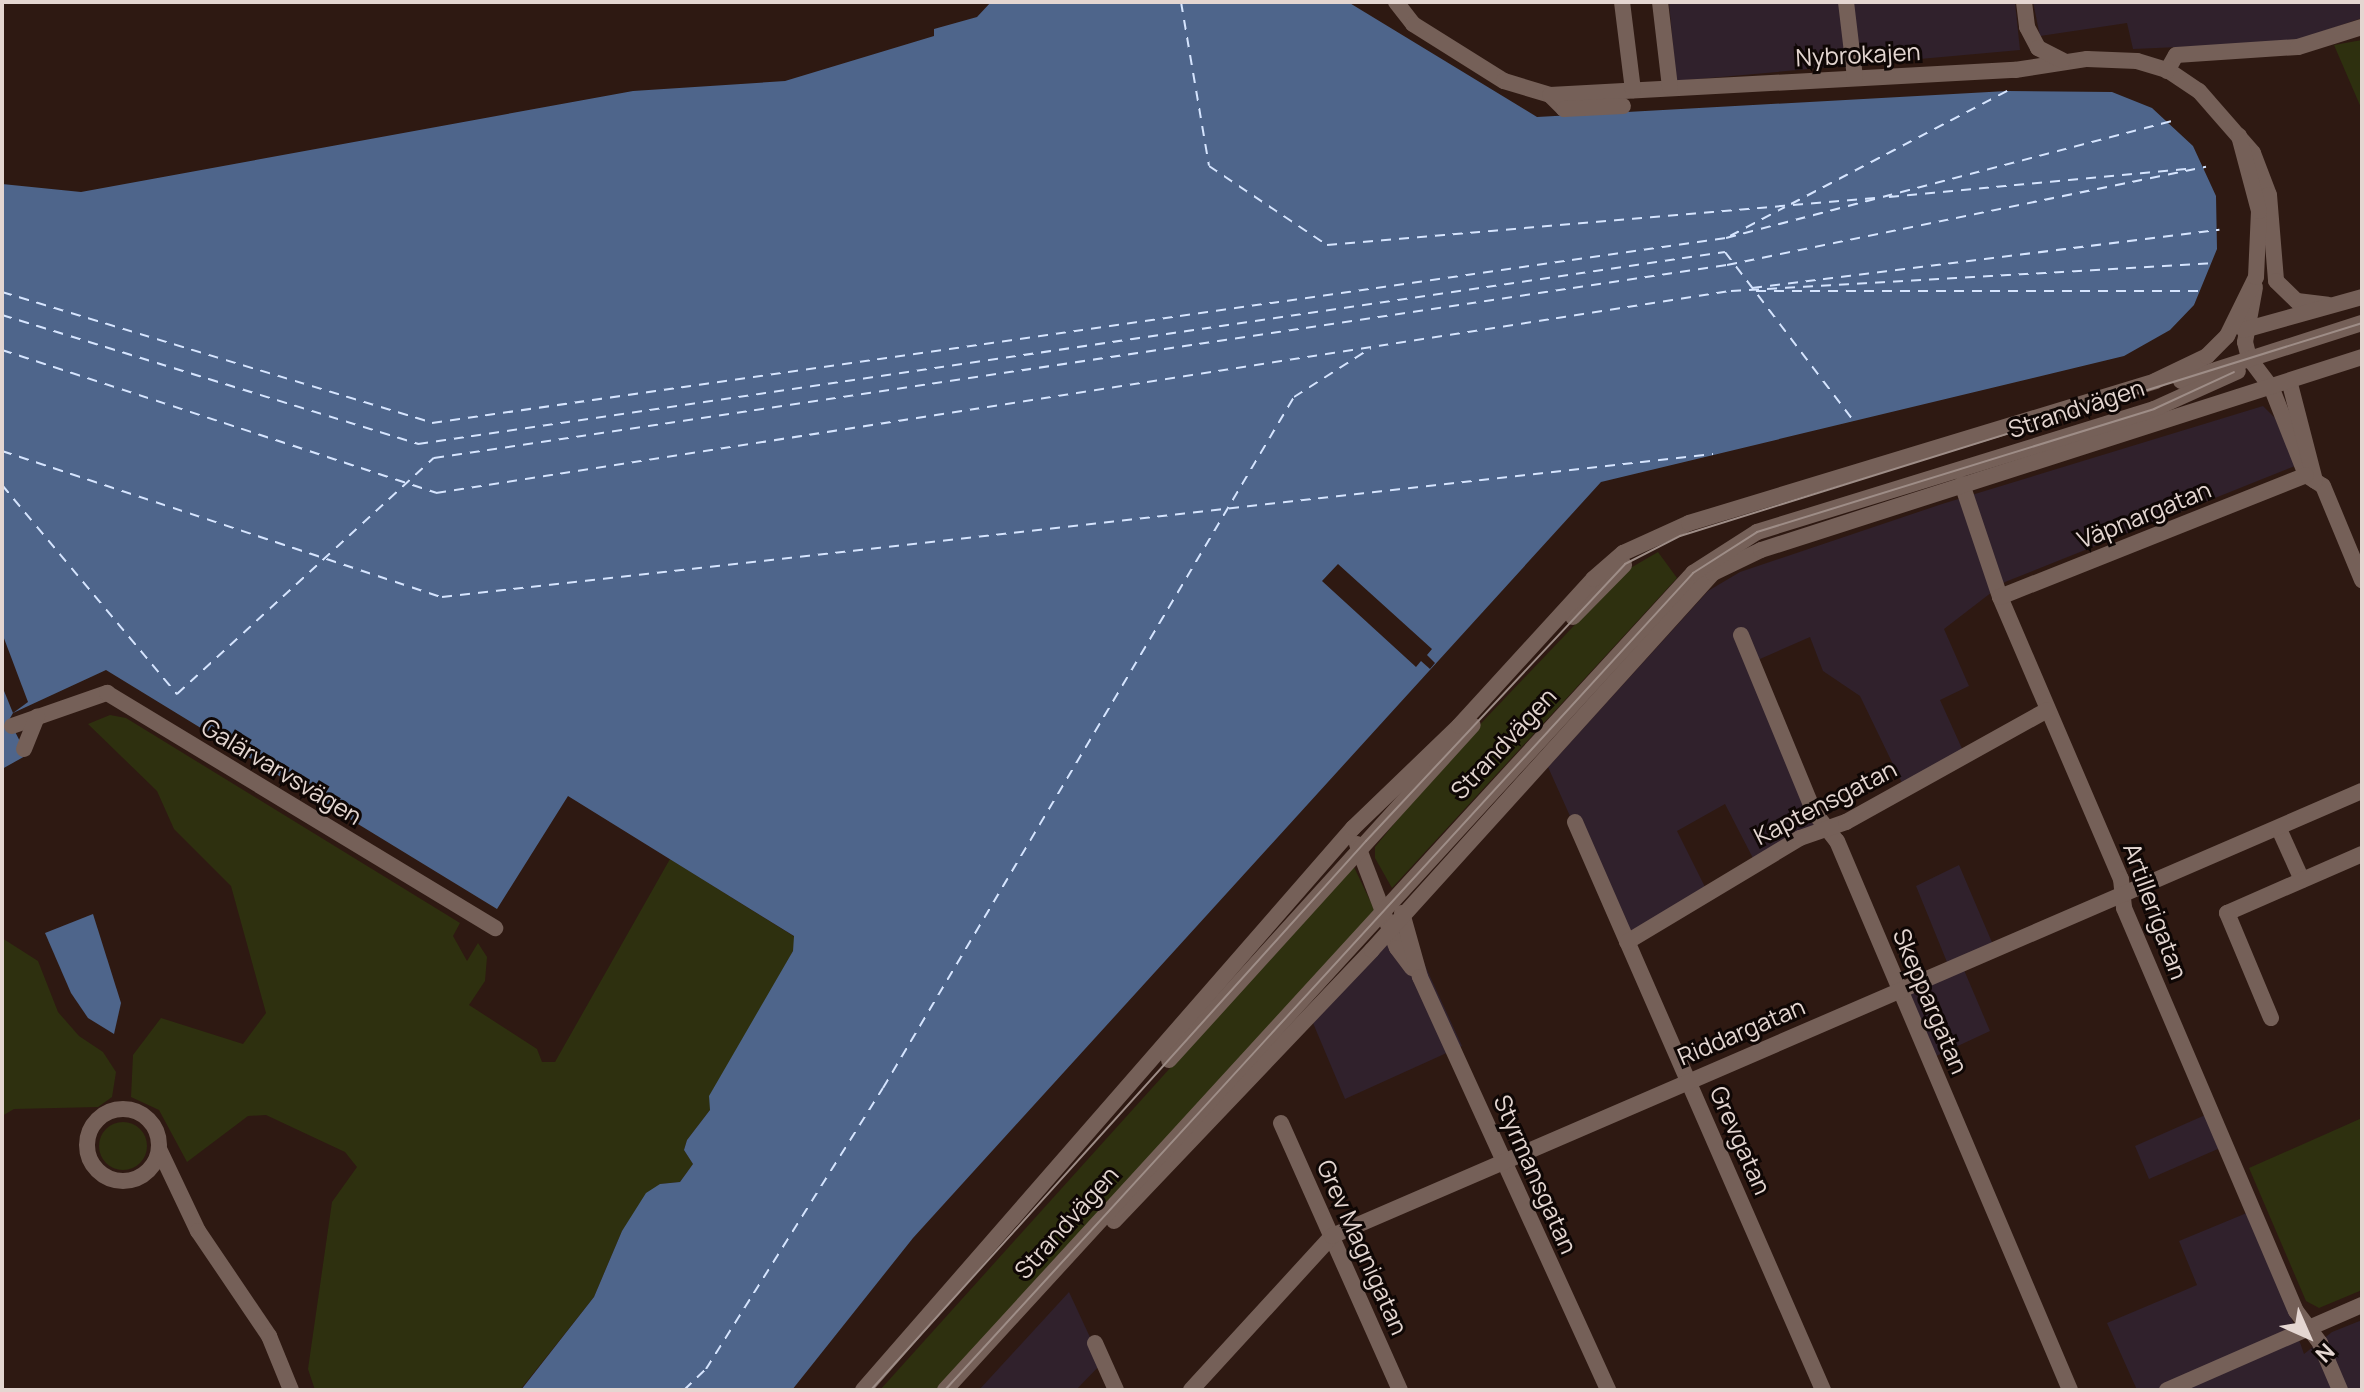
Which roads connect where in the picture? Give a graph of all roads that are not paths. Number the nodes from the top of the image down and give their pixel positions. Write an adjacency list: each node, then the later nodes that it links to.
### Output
1 (1396, 2): 12 (street, Nybrokajen)
2 (1622, 2): 11 (street)
3 (1660, 2): 10 (street)
4 (1846, 2): 9 (street)
5 (2024, 2): 7 (street)
6 (2362, 27): 8 (street)
7 (2063, 61): 8 (street, Nybrokajen); 9 (street, Nybrokajen)
8 (2167, 71): 14 (street, Nybrokajen)
9 (1855, 77): 10 (street, Nybrokajen)
10 (1670, 87): 11 (street, Nybrokajen)
11 (1633, 90): 12 (street, Nybrokajen)
12 (1550, 95): 13 (street, Nybrokajen)
13 (1623, 106)
14 (2239, 136): 15 (street); 17 (street, Nybrokajen)
15 (2256, 277): 19 (street); 21 (street)
16 (2362, 297): 17 (street)
17 (2328, 305): 19 (street)
18 (2362, 323): 23 (street)
19 (2249, 327): 21 (street); 23 (street)
20 (2362, 332): 23 (street)
21 (2227, 336): 35 (street, Strandvägen)
22 (2362, 357): 25 (street)
23 (2250, 363): 26 (street); 41 (street, Strandvägen); 45 (street, Strandvägen)
24 (2362, 366): 25 (street)
25 (2290, 384): 26 (street, Strandvägen); 27 (street)
26 (2272, 389): 27 (street); 28 (street, Strandvägen)
27 (2311, 478): 29 (street); 30 (street, Väpnargatan)
28 (1962, 484): 30 (street, Artillerigatan); 46 (street, Strandvägen)
29 (2362, 580)
30 (2000, 597): 32 (street, Artillerigatan)
31 (1741, 635): 39 (street, Skeppargatan)
32 (2047, 710): 39 (street, Kaptensgatan); 44 (street, Artillerigatan)
33 (37, 717): 34 (street); 36 (street); 47 (street, Galärvarvsvägen)
34 (12, 726)
35 (1459, 726): 41 (street, Strandvägen); 64 (street, Strandvägen)
36 (24, 749)
37 (2362, 791): 40 (street, Riddargatan)
38 (1575, 822): 49 (street, Grevgatan)
39 (1831, 829): 49 (street, Kaptensgatan); 51 (street, Skeppargatan)
40 (2279, 829): 43 (street); 44 (street, Riddargatan)
41 (1358, 851): 45 (street, Styrmansgatan); 65 (street, Strandvägen)
42 (2362, 854): 43 (street)
43 (2302, 880): 52 (street)
44 (2122, 893): 51 (street, Riddargatan); 61 (street, Artillerigatan)
45 (1382, 910): 48 (street, Styrmansgatan); 66 (street, Strandvägen)
46 (1402, 913): 48 (street, Strandvägen); 50 (street, Styrmansgatan)
47 (495, 928)
48 (1389, 928): 50 (street, Styrmansgatan); 67 (street, Strandvägen)
49 (1627, 942): 53 (street, Grevgatan)
50 (1420, 977): 56 (street, Styrmansgatan)
51 (1901, 991): 53 (street, Riddargatan); 73 (street, Skeppargatan)
52 (2271, 1018)
53 (1687, 1080): 56 (street, Riddargatan); 72 (street, Grevgatan)
54 (1281, 1123): 59 (street, Grev Magnigatan)
55 (159, 1149): 57 (street); 57 (street); 58 (street)
56 (1503, 1159): 59 (street, Riddargatan); 71 (street, Styrmansgatan)
57 (145, 1174): 58 (street)
58 (174, 1182): 63 (street)
59 (1332, 1236): 69 (street, Riddargatan); 70 (street, Grev Magnigatan)
60 (2362, 1305): 61 (street)
61 (2310, 1329): 74 (street); 75 (street, Artillerigatan)
62 (1095, 1343): 68 (street)
63 (291, 1390)
64 (863, 1390)
65 (871, 1390)
66 (945, 1390)
67 (958, 1390)
68 (1116, 1390)
69 (1191, 1390)
70 (1400, 1390)
71 (1608, 1390)
72 (1823, 1390)
73 (2070, 1390)
74 (2167, 1390)
75 (2340, 1390)

